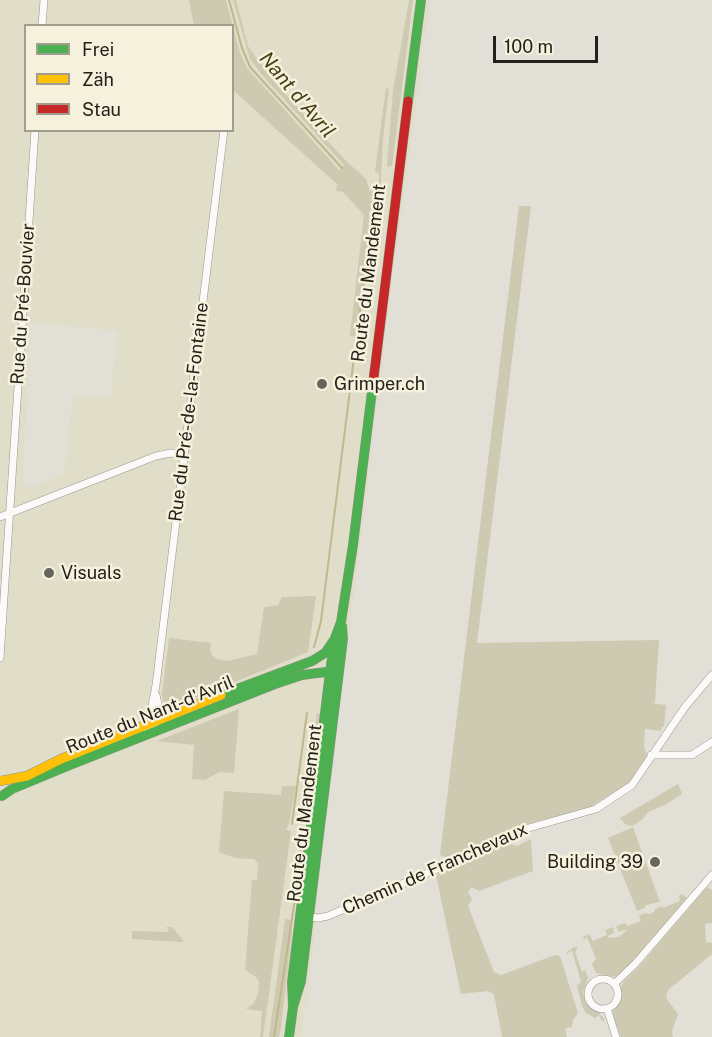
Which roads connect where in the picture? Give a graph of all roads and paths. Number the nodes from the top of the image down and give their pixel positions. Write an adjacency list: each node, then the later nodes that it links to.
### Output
1 (44, 0): 3 (street)
2 (422, 0): 9 (main road, Route du Mandement)
3 (42, 24)
4 (35, 132): 7 (street, Rue du Pré-Bouvier)
5 (224, 132): 6 (street, Rue du Pré-de-la-Fontaine)
6 (184, 455): 7 (street); 16 (street, Rue du Pré-de-la-Fontaine)
7 (9, 514): 8 (street); 11 (street, Rue du Pré-Bouvier)
8 (0, 518)
9 (341, 622): 10 (main road, Route du Mandement); 13 (main road, Route du Mandement)
10 (335, 638): 12 (main road, Route du Nant-d'Avril); 13 (main road, Route du Mandement)
11 (0, 658)
12 (312, 661): 13 (main road, Route du Nant-d'Avril); 18 (main road, Route du Nant-d'Avril)
13 (334, 668): 14 (main road, Route du Nant-d'Avril); 17 (main road, Route du Mandement); 26 (main road, Route du Mandement)
14 (314, 674): 17 (main road); 20 (main road, Route du Nant-d'Avril)
15 (712, 675): 22 (street, Chemin de Franchevaux)
16 (155, 693): 18 (street, Rue du Pré-de-la-Fontaine); 19 (street, Rue du Pré-de-la-Fontaine)
17 (328, 693): 26 (main road, Route du Mandement)
18 (159, 719): 19 (main road, Route du Nant-d'Avril); 20 (street)
19 (143, 726): 23 (main road, Route du Nant-d'Avril)
20 (143, 736): 24 (main road, Route du Nant-d'Avril)
21 (712, 742): 22 (street)
22 (651, 755): 26 (street, Chemin de Franchevaux)
23 (0, 783): 24 (main road)
24 (1, 798)
25 (712, 875): 27 (street)
26 (305, 915): 29 (main road, Route du Mandement)
27 (614, 984): 28 (street); 28 (street)
28 (607, 1008): 30 (street)
29 (289, 1037)
30 (616, 1037)

